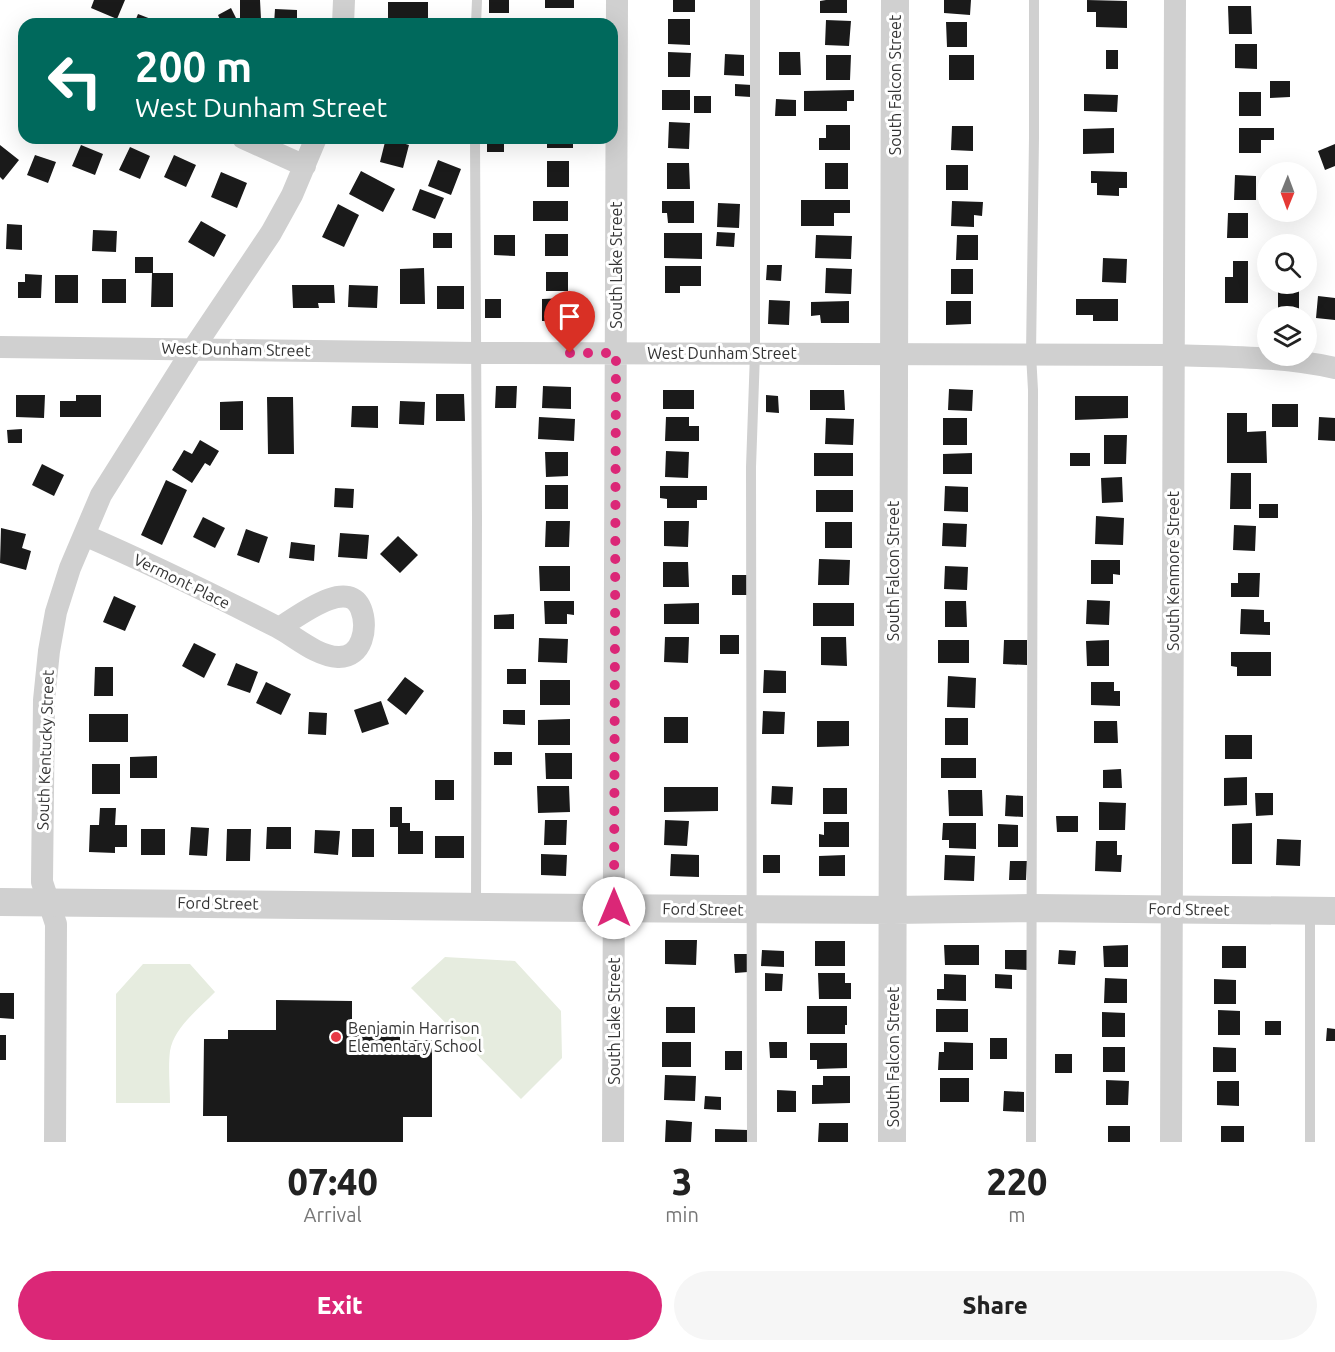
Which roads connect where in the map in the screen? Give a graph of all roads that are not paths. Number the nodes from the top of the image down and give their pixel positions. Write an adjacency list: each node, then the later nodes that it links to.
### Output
1 (344, 0): 8 (street)
2 (477, 0): 9 (lane)
3 (617, 0): 10 (street, South Lake Street)
4 (755, 0): 20 (lane)
5 (895, 0): 21 (street, South Falcon Street)
6 (1034, 0): 22 (lane)
7 (1175, 0): 23 (street, South Kenmore Street)
8 (343, 18)
9 (476, 18)
10 (617, 18)
11 (257, 144): 15 (street)
12 (314, 144): 15 (street, South Kentucky Street)
13 (475, 144): 18 (lane)
14 (617, 144): 19 (street, South Lake Street)
15 (305, 165): 17 (street, South Kentucky Street)
16 (0, 347): 17 (street, West Dunham Street)
17 (193, 349): 18 (street, West Dunham Street); 25 (street, South Kentucky Street)
18 (476, 353): 19 (street, West Dunham Street); 29 (lane)
19 (616, 353): 20 (street, West Dunham Street); 30 (street, South Lake Street)
20 (755, 353): 21 (street, West Dunham Street); 32 (lane)
21 (894, 353): 22 (street, West Dunham Street); 34 (street, South Falcon Street)
22 (1031, 354): 23 (street, West Dunham Street); 31 (lane)
23 (1173, 355): 24 (street, West Dunham Street); 33 (street, South Kenmore Street)
24 (1335, 369)
25 (84, 535): 26 (street, Vermont Place); 28 (street, South Kentucky Street)
26 (279, 628)
27 (0, 902): 28 (street, Ford Street)
28 (49, 902): 29 (street, Ford Street); 36 (street, South Kentucky Street)
29 (476, 908): 30 (street, Ford Street)
30 (614, 908): 32 (street, Ford Street); 37 (street, South Lake Street)
31 (1032, 908): 33 (street, Ford Street); 34 (street, Ford Street); 40 (lane)
32 (752, 909): 34 (street, Ford Street); 38 (lane)
33 (1171, 909): 35 (street, Ford Street); 41 (street, South Kenmore Street)
34 (893, 910): 39 (street, South Falcon Street)
35 (1323, 910): 42 (lane)
36 (55, 1142)
37 (613, 1142)
38 (752, 1142)
39 (892, 1142)
40 (1031, 1142)
41 (1171, 1142)
42 (1310, 1142)

